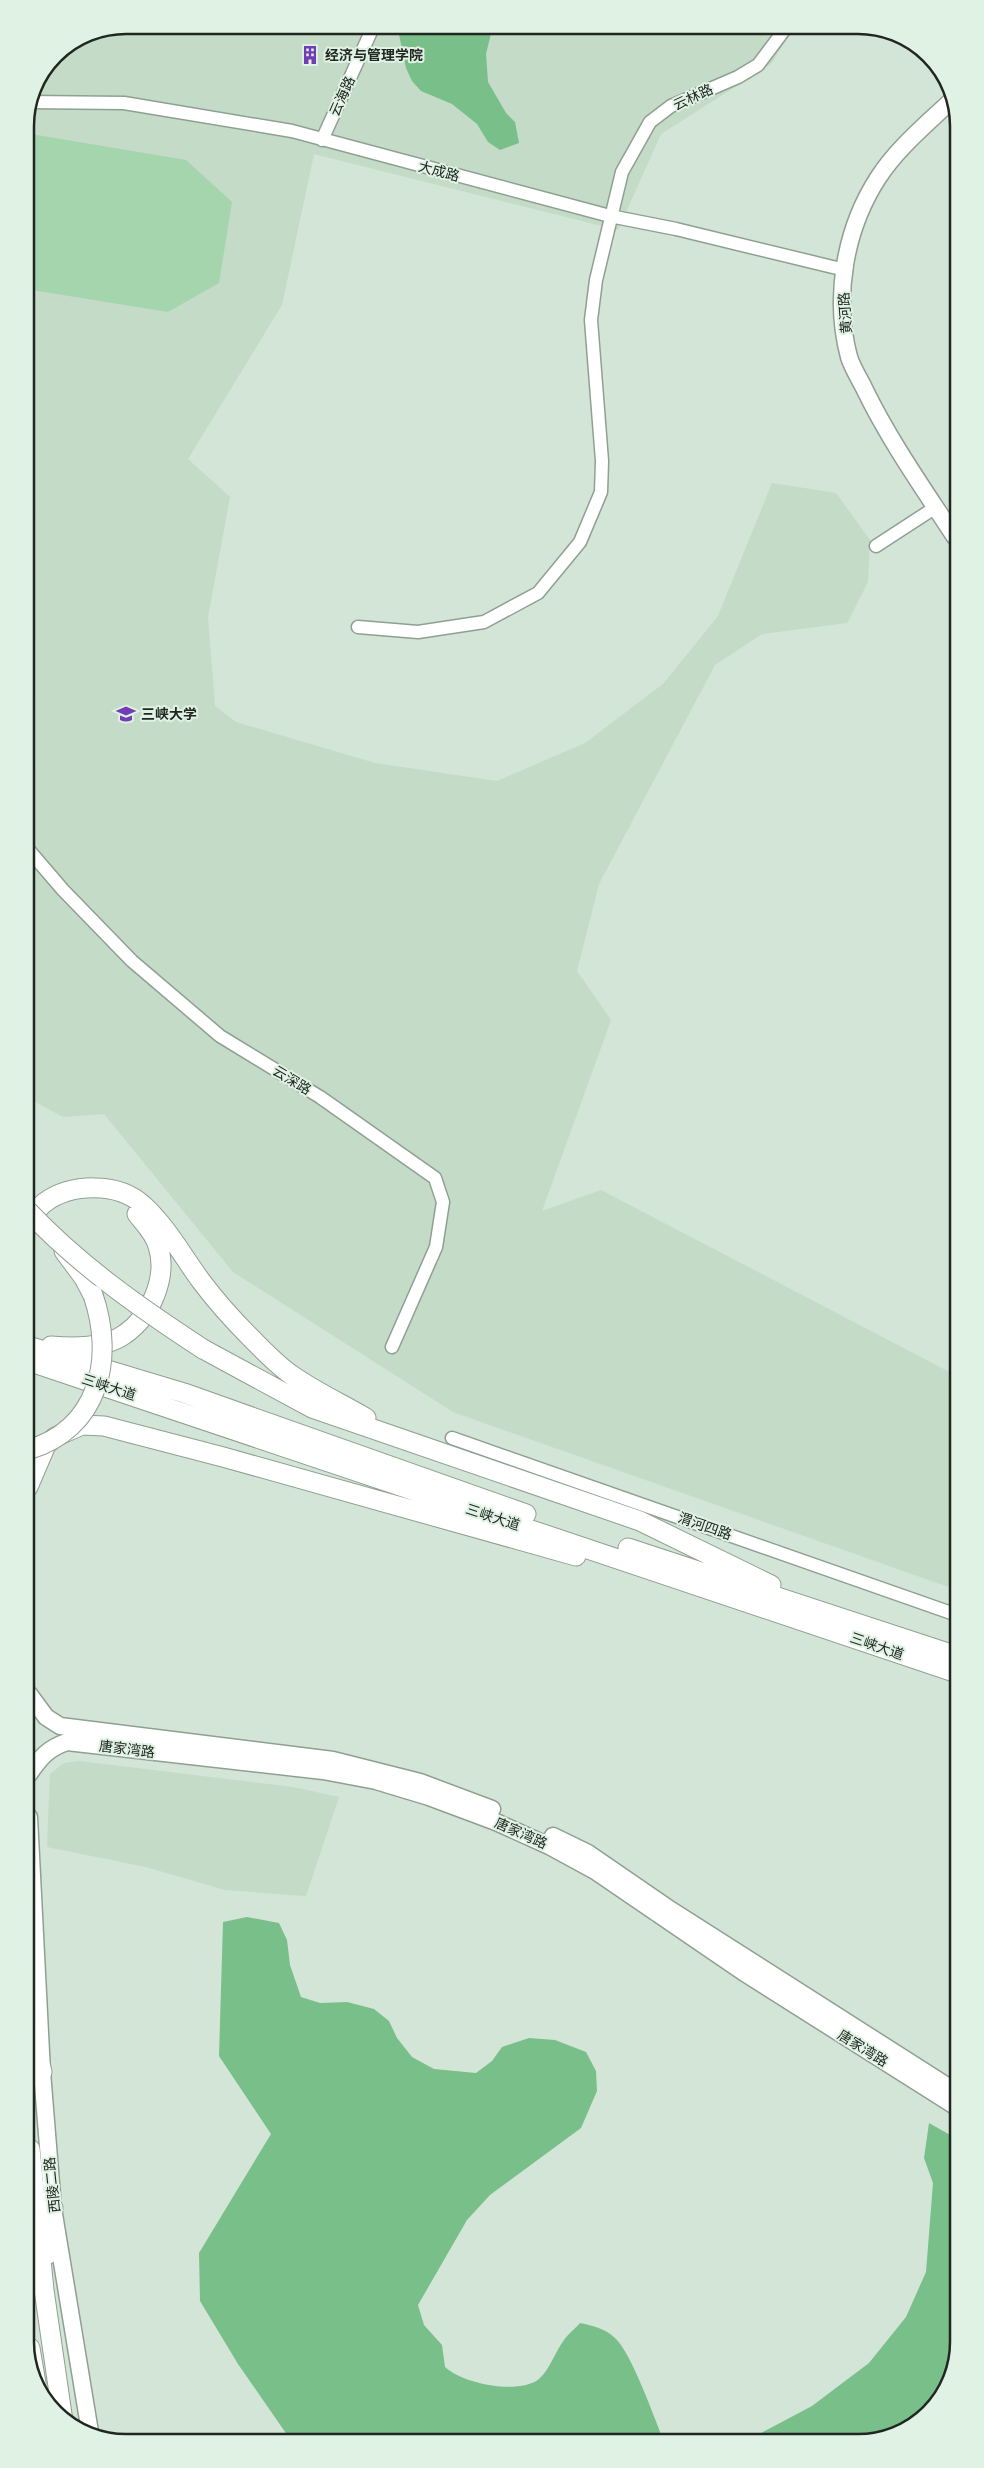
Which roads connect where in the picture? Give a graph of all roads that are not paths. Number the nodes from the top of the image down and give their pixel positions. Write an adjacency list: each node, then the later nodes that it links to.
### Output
1 (370, 34): 5 (street, 云海路)
2 (781, 34): 6 (street, 云林路)
3 (37, 102): 5 (street, 大成路)
4 (947, 104): 7 (main road, 黄河路)
5 (322, 140): 6 (street, 大成路)
6 (610, 216): 7 (street, 大成路); 11 (street, 云林路)
7 (845, 270): 8 (main road, 黄河路)
8 (936, 507): 9 (main road, 黄河路); 10 (street)
9 (950, 529)
10 (876, 546)
11 (358, 627)
12 (34, 858): 19 (street, 云深路)
13 (34, 1216): 22 (highway)
14 (34, 1217): 16 (highway, bridge)
15 (34, 1229): 17 (highway)
16 (56, 1241): 22 (highway, bridge); 23 (highway, bridge)
17 (34, 1345)
18 (34, 1347): 26 (highway, 三峡大道)
19 (392, 1347)
20 (34, 1362): 25 (highway, 三峡大道)
21 (452, 1438): 27 (street, 渭河四路)
22 (410, 1443): 26 (highway)
23 (34, 1447)
24 (34, 1473): 25 (highway)
25 (712, 1589): 29 (highway, 三峡大道)
26 (816, 1608): 28 (highway, 三峡大道)
27 (950, 1612)
28 (950, 1654)
29 (950, 1672)
30 (34, 1701): 35 (main road, 唐家湾路)
31 (34, 1766): 36 (main road, 唐家湾路)
32 (34, 1915): 34 (main road, 西陵二路)
33 (34, 2037): 34 (highway)
34 (42, 2072): 38 (main road, 西陵二路)
35 (950, 2088)
36 (950, 2103)
37 (34, 2189): 39 (highway)
38 (53, 2208): 39 (highway); 41 (main road, 西陵二路)
39 (44, 2290): 40 (highway)
40 (62, 2408)
41 (89, 2427)

